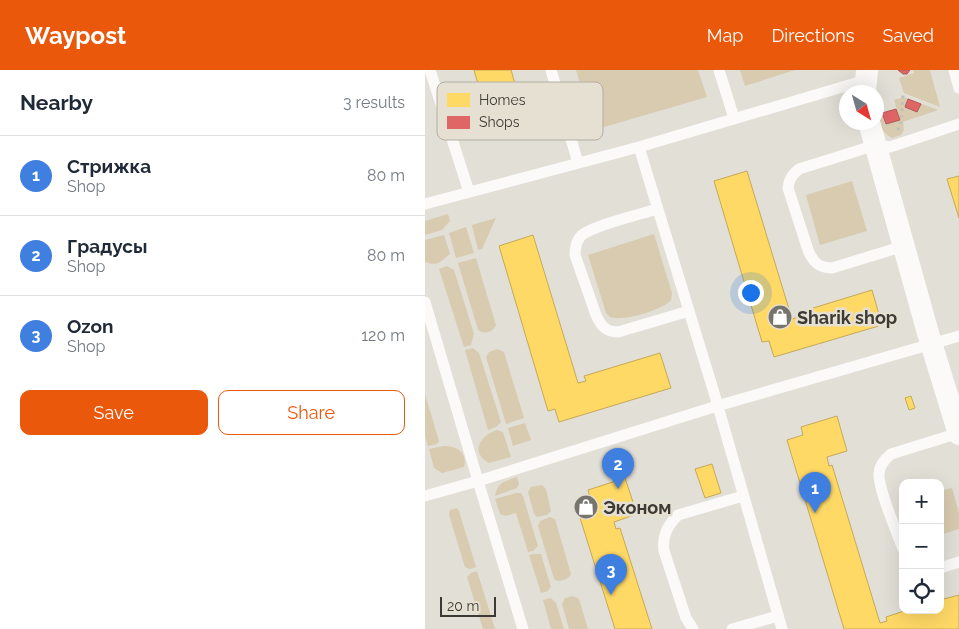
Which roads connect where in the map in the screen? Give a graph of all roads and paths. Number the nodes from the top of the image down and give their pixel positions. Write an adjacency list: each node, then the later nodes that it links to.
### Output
1 (430, 70): 6 (lane)
2 (719, 70): 8 (lane)
3 (953, 70): 5 (lane)
4 (866, 81): 8 (lane)
5 (959, 88)
6 (437, 92)
7 (903, 96): 11 (path)
8 (734, 118): 15 (lane)
9 (959, 124): 14 (lane)
10 (871, 130): 14 (street)
11 (897, 135)
12 (452, 140): 17 (lane)
13 (571, 140): 16 (lane)
14 (876, 145): 20 (street); 20 (lane)
15 (639, 146): 16 (lane); 19 (lane)
16 (578, 163): 17 (lane)
17 (469, 192): 18 (lane)
18 (425, 204)
19 (657, 209): 22 (lane); 22 (lane)
20 (904, 246): 24 (street)
21 (425, 302): 27 (lane)
22 (689, 310): 25 (lane)
23 (959, 336): 24 (lane)
24 (932, 344): 25 (lane); 26 (street)
25 (717, 406): 27 (lane); 29 (lane)
26 (959, 434): 30 (lane)
27 (479, 481): 28 (lane); 34 (lane)
28 (425, 496)
29 (743, 496): 33 (lane); 35 (lane)
30 (899, 538)
31 (959, 562): 32 (lane)
32 (944, 567)
33 (778, 616): 36 (lane); 37 (lane)
34 (523, 629)
35 (693, 629)
36 (732, 629)
37 (782, 629)

